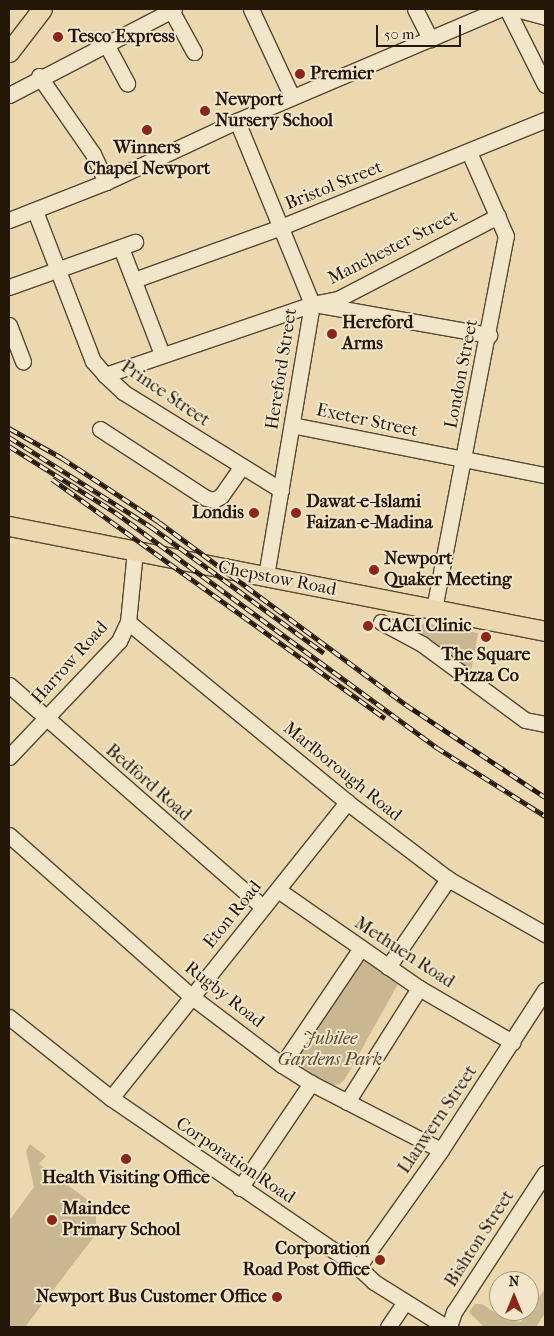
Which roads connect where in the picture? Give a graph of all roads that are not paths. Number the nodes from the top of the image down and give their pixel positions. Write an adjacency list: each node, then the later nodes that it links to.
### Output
1 (42, 9): 11 (main road)
2 (250, 9): 17 (street)
3 (415, 9): 9 (street)
4 (500, 9): 9 (street)
5 (507, 9): 15 (street)
6 (516, 9): 8 (street)
7 (173, 10): 10 (street); 12 (street)
8 (545, 17)
9 (430, 39): 17 (street)
10 (105, 42): 13 (street); 14 (street)
11 (11, 44)
12 (194, 52)
13 (39, 76): 16 (street); 21 (street)
14 (127, 83)
15 (545, 85)
16 (9, 95)
17 (292, 97): 18 (street)
18 (237, 120): 21 (street); 25 (street, Hereford Street)
19 (545, 120): 20 (street, Bristol Street)
20 (469, 152): 23 (street, London Street); 25 (street, Bristol Street)
21 (106, 182): 22 (street)
22 (35, 211): 24 (street); 28 (street, Prince Street)
23 (498, 216): 31 (street, Manchester Street); 33 (street, London Street)
24 (10, 217)
25 (281, 227): 29 (street, Bristol Street); 31 (street, Hereford Street)
26 (135, 242): 27 (street)
27 (121, 248): 28 (street); 29 (street)
28 (59, 270): 30 (street); 36 (street, Prince Street)
29 (134, 280): 34 (street)
30 (9, 288)
31 (312, 304): 33 (street); 34 (street, Manchester Street); 37 (street, Hereford Street)
32 (9, 325): 35 (street)
33 (489, 335): 39 (street, London Street)
34 (162, 354): 36 (street, Manchester Street)
35 (23, 362)
36 (104, 375): 40 (street, Prince Street)
37 (292, 425): 39 (street, Exeter Street); 42 (street, Hereford Street)
38 (100, 429): 40 (street)
39 (464, 460): 41 (street, Exeter Street); 46 (street, London Street)
40 (241, 467): 42 (street, Prince Street)
41 (545, 475)
42 (281, 490): 45 (street, Hereford Street)
43 (9, 526): 44 (main road, Chepstow Road)
44 (135, 551): 45 (main road, Chepstow Road); 47 (street, Harrow Road)
45 (266, 577): 46 (main road, Chepstow Road)
46 (434, 609): 49 (main road, Chepstow Road)
47 (128, 622): 51 (street, Harrow Road); 54 (street, Marlborough Road)
48 (381, 622): 52 (street)
49 (545, 631)
50 (9, 685): 51 (street, Bedford Road)
51 (46, 719): 53 (street, Harrow Road); 58 (street, Bedford Road)
52 (545, 724)
53 (9, 757)
54 (347, 802): 56 (street, Marlborough Road); 57 (street, Eton Road)
55 (9, 835): 64 (street, Rugby Road)
56 (448, 878): 59 (street, Marlborough Road); 61 (street)
57 (278, 890): 58 (street, Eton Road); 60 (street, Methuen Road)
58 (264, 907): 64 (street, Eton Road)
59 (545, 934)
60 (361, 948): 61 (street, Methuen Road); 67 (street)
61 (388, 967): 62 (street, Methuen Road)
62 (419, 988): 66 (street, Methuen Road); 70 (street)
63 (545, 990): 66 (street, Llanwern Street)
64 (192, 996): 67 (street, Rugby Road); 69 (street, Eton Road)
65 (9, 1017): 69 (street, Corporation Road)
66 (512, 1042): 71 (street, Llanwern Street)
67 (282, 1064): 68 (street, Rugby Road)
68 (311, 1084): 70 (street, Rugby Road); 73 (street)
69 (111, 1098): 73 (street, Corporation Road)
70 (347, 1102): 71 (street, Rugby Road)
71 (441, 1150): 74 (street, Llanwern Street)
72 (545, 1173): 77 (street, Bishton Street)
73 (240, 1188): 74 (street, Corporation Road)
74 (358, 1267): 75 (street, Corporation Road)
75 (405, 1302): 76 (street); 77 (street, Corporation Road)
76 (388, 1327)
77 (447, 1327)

